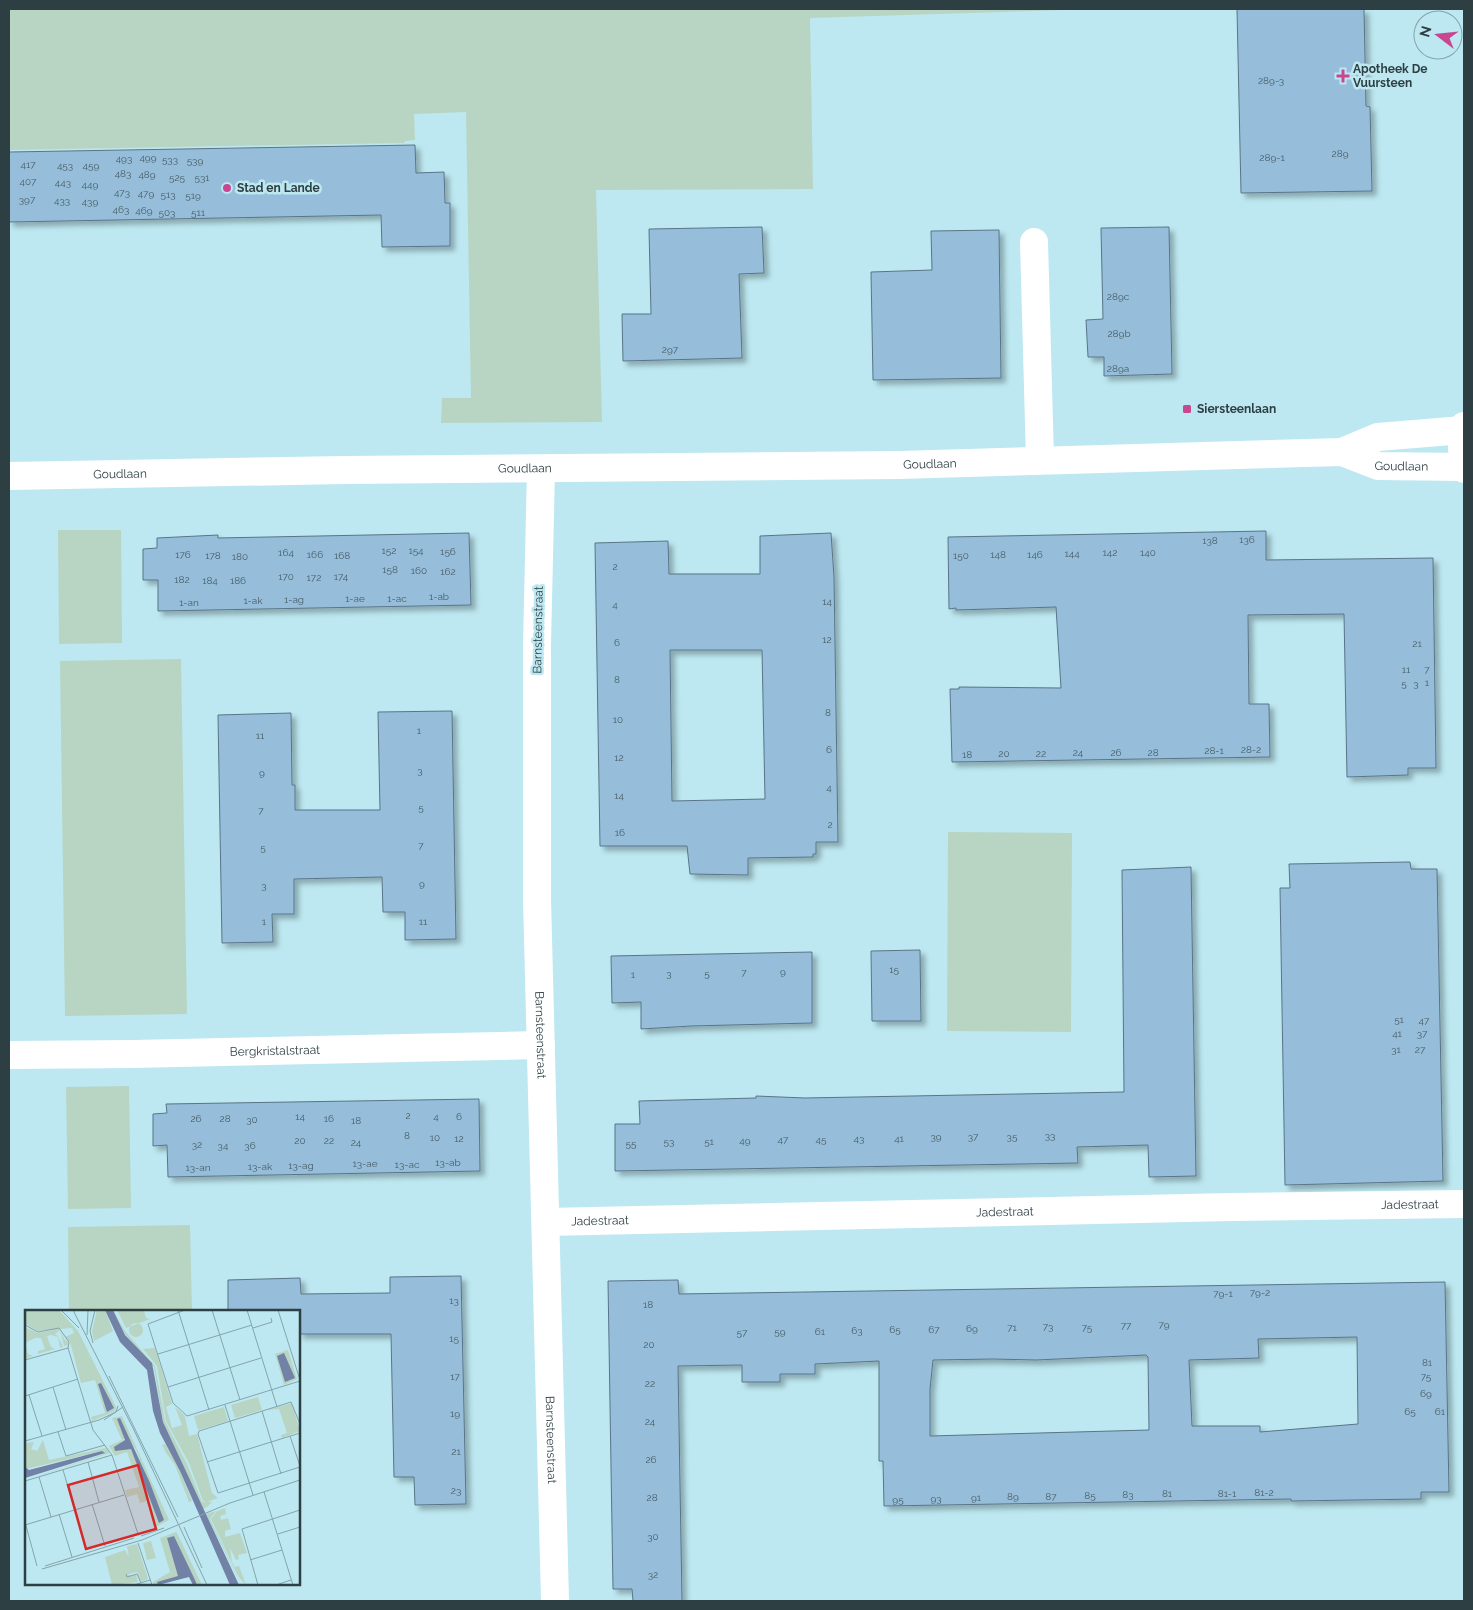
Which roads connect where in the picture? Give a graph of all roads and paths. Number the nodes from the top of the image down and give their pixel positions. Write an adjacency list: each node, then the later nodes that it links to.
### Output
1 (1034, 242): 4 (street)
2 (1464, 428): 3 (street, Goudlaan); 5 (street)
3 (1342, 452): 4 (street, Goudlaan); 5 (street, Goudlaan)
4 (1040, 460): 6 (street, Goudlaan)
5 (1464, 468)
6 (541, 469): 7 (street, Goudlaan); 8 (street, Barnsteenstraat)
7 (9, 476)
8 (541, 1045): 9 (street, Bergkristalstraat); 11 (street, Barnsteenstraat)
9 (9, 1054)
10 (1464, 1204): 11 (street, Jadestraat)
11 (546, 1222): 12 (street, Barnsteenstraat)
12 (555, 1601)

